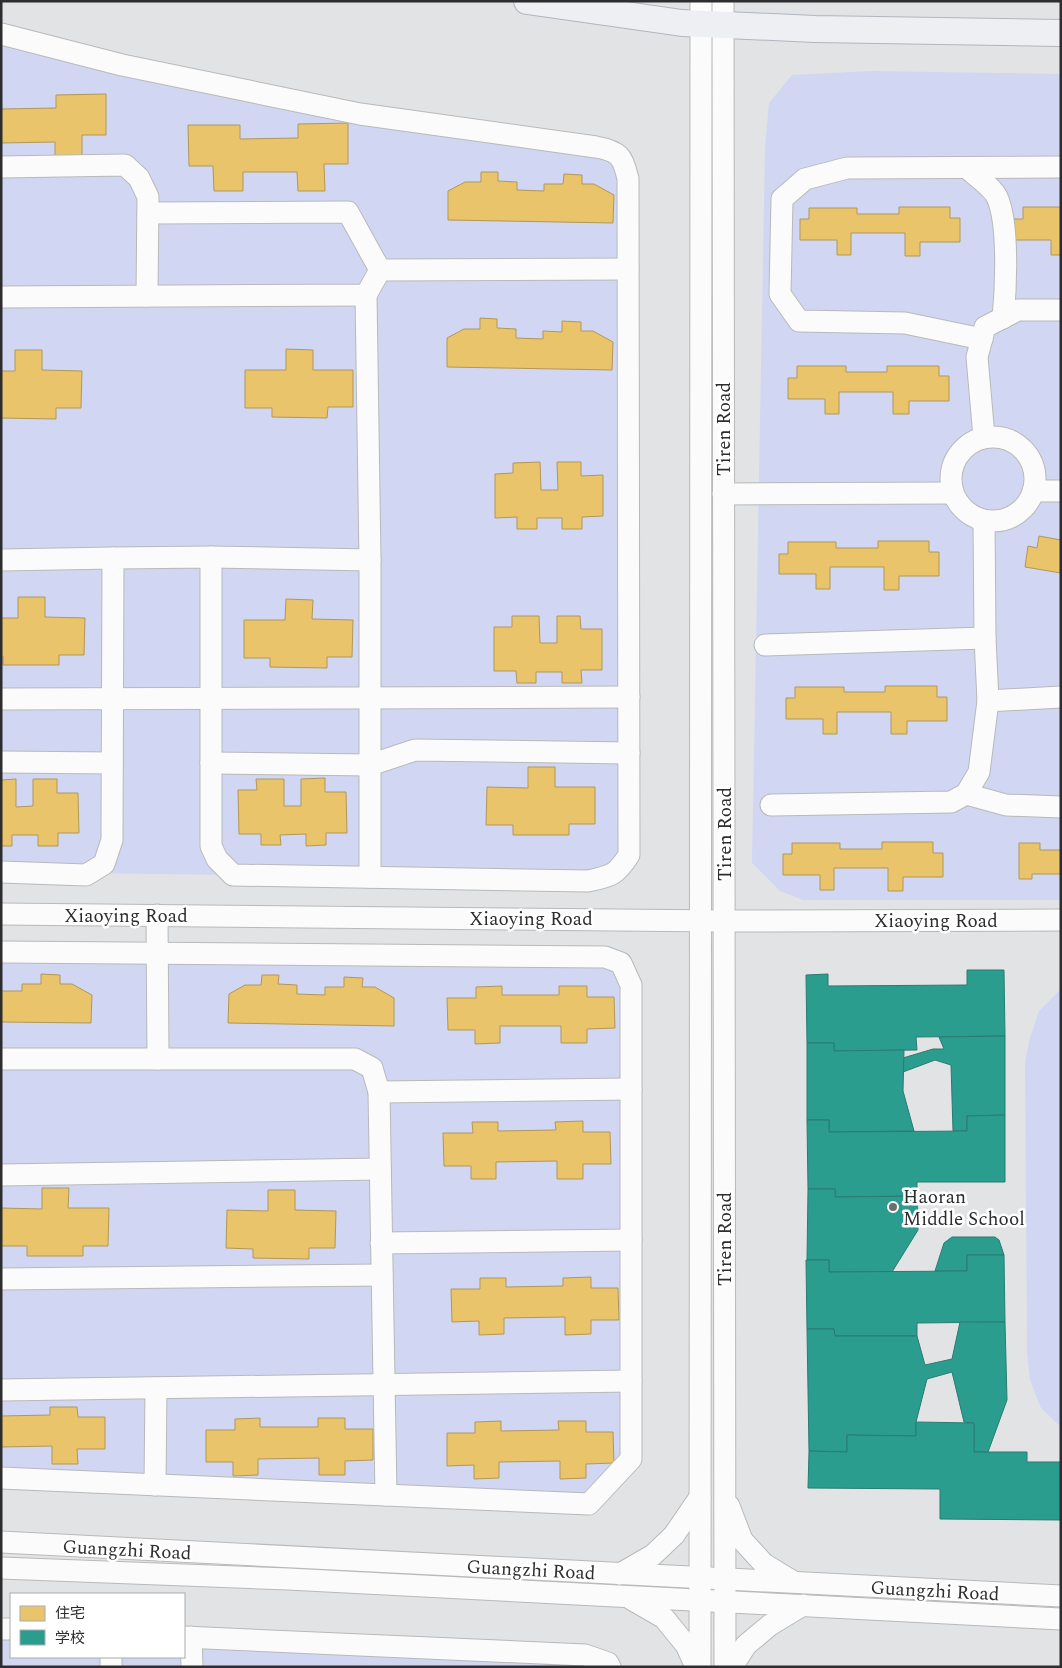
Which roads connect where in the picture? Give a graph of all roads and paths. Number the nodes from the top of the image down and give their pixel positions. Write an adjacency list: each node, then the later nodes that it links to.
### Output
1 (527, 1): 2 (main road)
2 (712, 13): 3 (main road); 21 (street, Tiren Road); 48 (street, Tiren Road)
3 (1061, 33)
4 (1, 34): 9 (street)
5 (1, 166): 8 (street)
6 (1061, 167): 7 (street)
7 (967, 168): 15 (street); 16 (street)
8 (148, 213): 10 (street); 13 (street)
9 (628, 269): 10 (street); 29 (street)
10 (380, 270): 11 (street)
11 (366, 295): 13 (street); 26 (street)
12 (1, 296): 13 (street)
13 (147, 296)
14 (1061, 310): 15 (street)
15 (1003, 318): 16 (street)
16 (982, 340): 17 (street)
17 (984, 437): 18 (street); 20 (street)
18 (1033, 491): 19 (street); 22 (street)
19 (1061, 491)
20 (952, 493): 21 (street); 22 (street)
21 (723, 494): 50 (street, Tiren Road)
22 (984, 521): 27 (street)
23 (113, 558): 24 (street); 25 (street); 34 (street)
24 (211, 558): 26 (street); 31 (street)
25 (1, 560)
26 (370, 560): 32 (street)
27 (985, 638): 28 (street); 35 (street)
28 (765, 645)
29 (629, 697): 32 (street); 36 (street)
30 (1061, 697): 35 (street)
31 (211, 698): 32 (street); 34 (street); 39 (street)
32 (370, 698): 40 (street)
33 (1, 699): 34 (street)
34 (112, 699): 38 (street)
35 (988, 701): 41 (street)
36 (629, 753): 40 (street); 45 (street)
37 (1, 762): 38 (street)
38 (112, 763): 44 (street)
39 (211, 763): 40 (street); 45 (street)
40 (370, 764): 45 (street)
41 (966, 794): 42 (street); 43 (street)
42 (770, 805)
43 (1061, 806)
44 (1, 872)
45 (370, 878)
46 (1, 914): 47 (street, Xiaoying Road)
47 (156, 915): 48 (street, Xiaoying Road); 52 (street)
48 (700, 919): 50 (street, Xiaoying Road); 71 (street, Tiren Road)
49 (1061, 920): 50 (street, Xiaoying Road)
50 (724, 921): 69 (street, Tiren Road)
51 (1, 952): 52 (street)
52 (156, 953): 54 (street); 55 (street)
53 (1, 1059): 54 (street)
54 (158, 1059): 56 (street)
55 (631, 1089): 56 (street); 59 (street)
56 (379, 1092): 57 (street)
57 (380, 1168): 58 (street); 60 (street)
58 (1, 1175)
59 (631, 1240): 60 (street); 63 (street)
60 (381, 1243): 61 (street)
61 (382, 1275): 62 (street); 64 (street)
62 (1, 1280)
63 (631, 1381): 64 (street); 70 (street)
64 (383, 1384): 65 (street); 70 (street)
65 (156, 1388): 66 (street); 68 (street)
66 (1, 1390)
67 (1, 1478): 68 (street)
68 (155, 1485): 70 (street)
69 (724, 1493): 76 (street, Tiren Road); 77 (street)
70 (386, 1496)
71 (700, 1497): 74 (street); 75 (street, Tiren Road)
72 (1, 1542): 74 (street, Guangzhi Road)
73 (1, 1568): 79 (street, Guangzhi Road)
74 (620, 1574): 75 (street, Guangzhi Road)
75 (700, 1578): 76 (street, Guangzhi Road); 80 (street, Tiren Road)
76 (724, 1579): 77 (street, Guangzhi Road); 81 (street, Tiren Road)
77 (794, 1583): 78 (street, Guangzhi Road)
78 (1061, 1596)
79 (626, 1597): 80 (street, Guangzhi Road); 87 (street)
80 (700, 1600): 81 (street, Guangzhi Road); 88 (street, Tiren Road)
81 (725, 1602): 82 (street, Guangzhi Road); 89 (street, Tiren Road)
82 (802, 1606): 83 (street, Guangzhi Road); 90 (street)
83 (1061, 1619)
84 (187, 1637): 85 (street); 86 (street)
85 (192, 1667)
86 (610, 1667)
87 (696, 1667)
88 (700, 1667)
89 (725, 1667)
90 (732, 1667)

